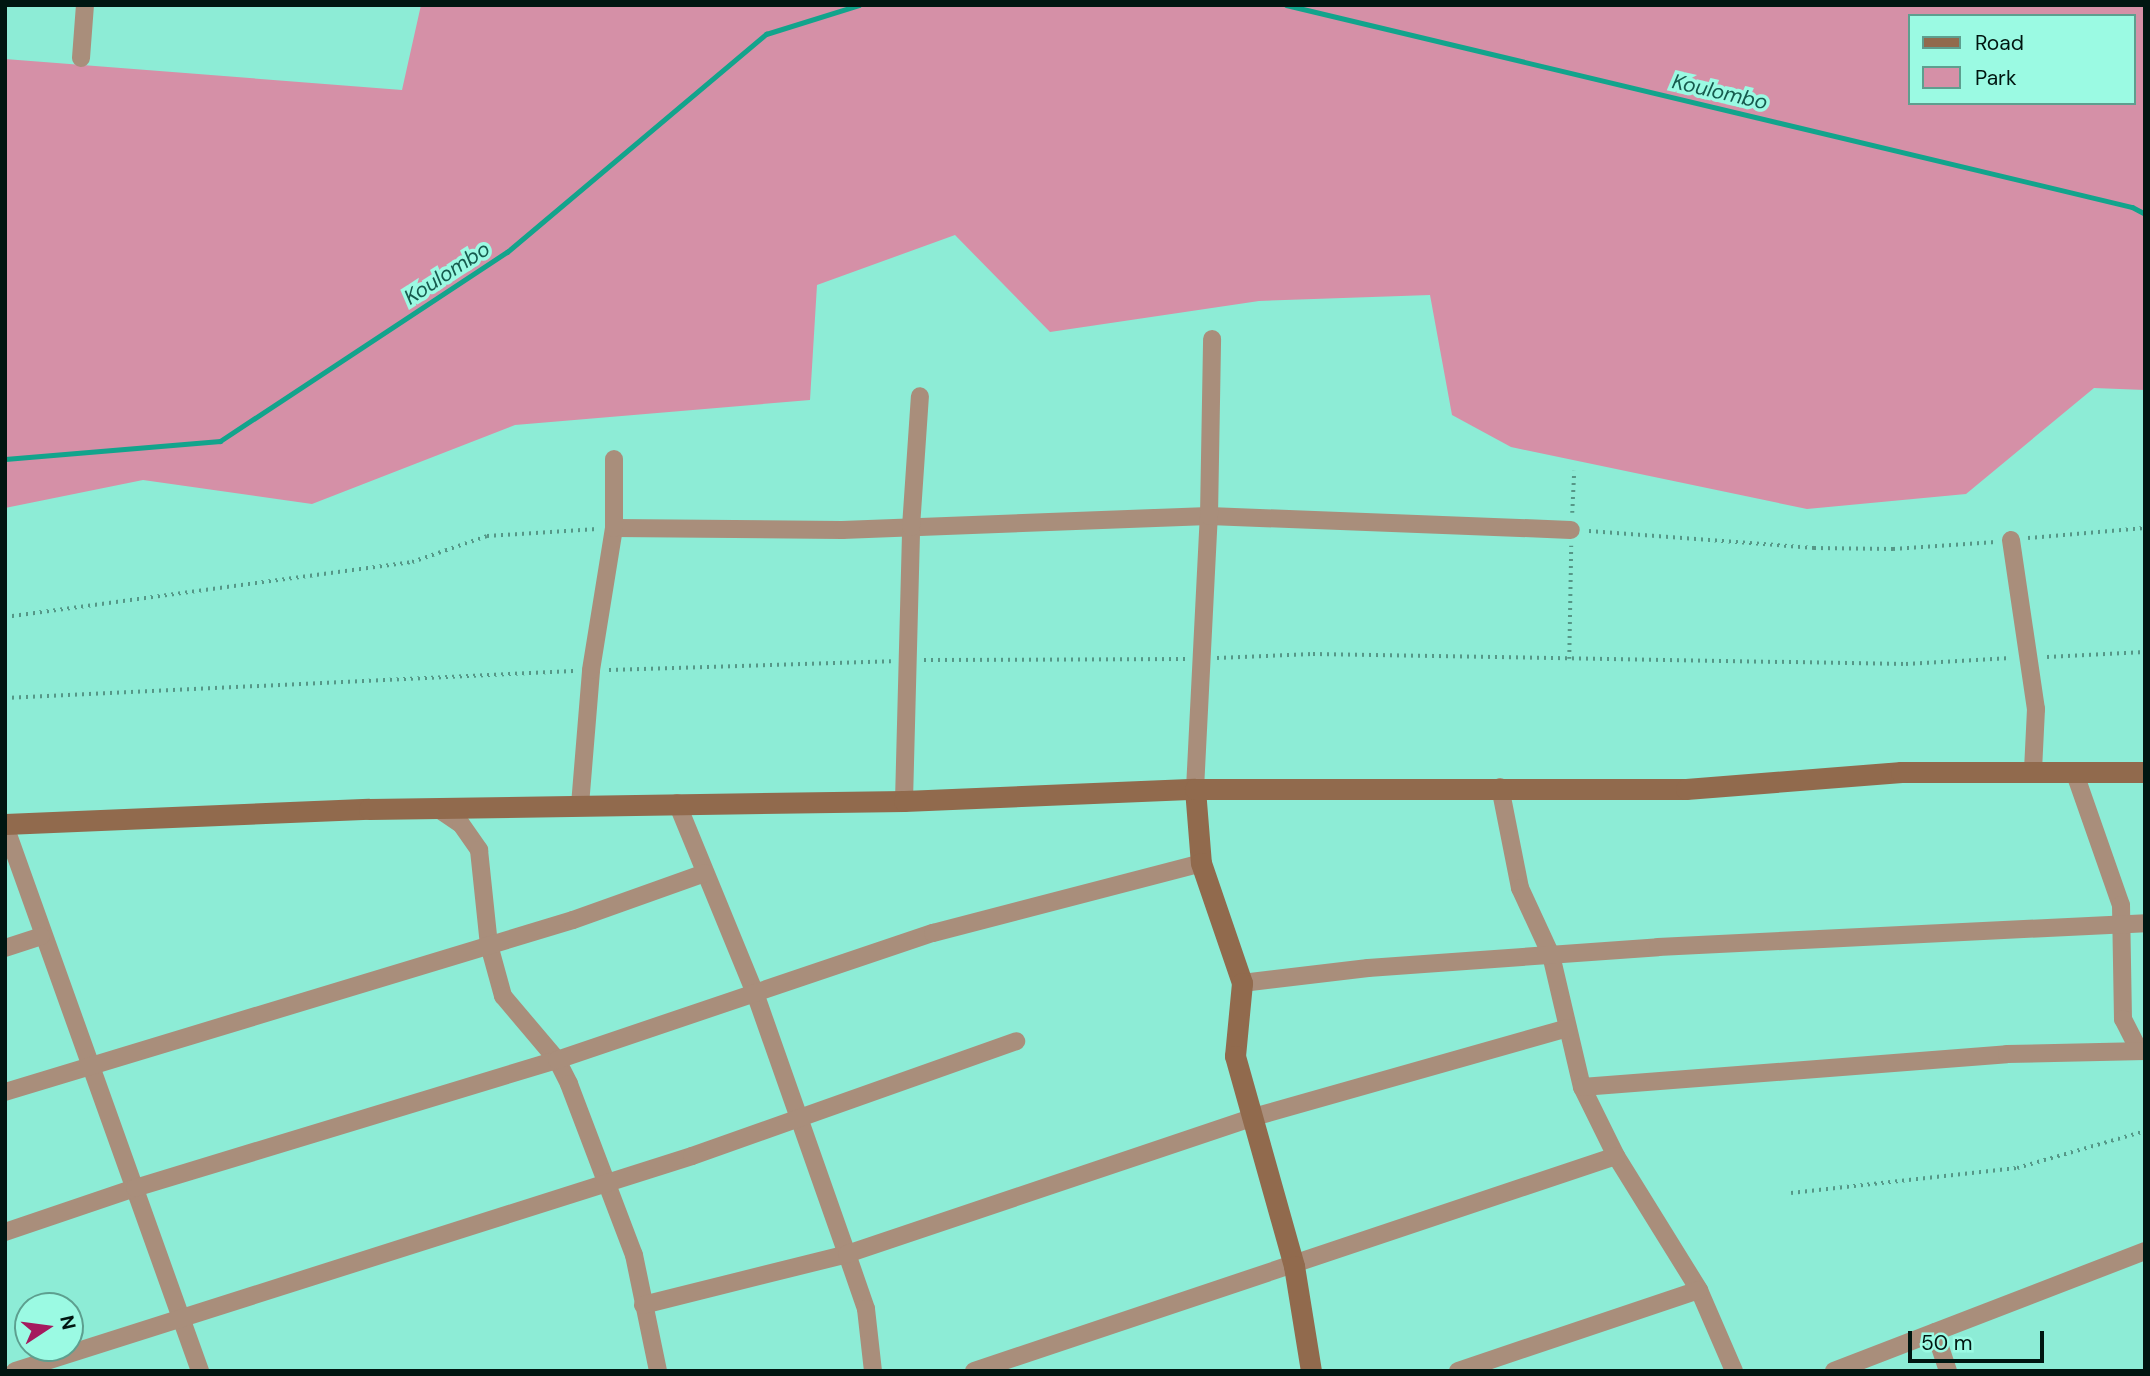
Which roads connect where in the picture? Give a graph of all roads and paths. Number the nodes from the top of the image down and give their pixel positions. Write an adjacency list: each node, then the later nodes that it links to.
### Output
1 (85, 5): 2 (street)
2 (82, 58)
3 (1212, 339): 7 (street)
4 (920, 396): 8 (street)
5 (614, 459): 9 (street)
6 (1574, 471): 11 (path)
7 (1209, 516): 8 (street); 11 (street); 16 (street)
8 (911, 527): 9 (street); 18 (street)
9 (614, 528): 13 (path); 19 (street)
10 (2145, 528): 12 (path)
11 (1571, 530): 12 (path); 17 (path)
12 (2011, 540): 15 (street)
13 (5, 617)
14 (2145, 652): 15 (path)
15 (2029, 657): 17 (path); 21 (street)
16 (1200, 659): 17 (path); 18 (path); 25 (street)
17 (1569, 659)
18 (908, 660): 19 (path); 26 (street)
19 (591, 670): 20 (path); 28 (street)
20 (5, 698)
21 (2033, 771): 22 (street); 24 (street)
22 (2074, 771): 23 (street); 33 (street)
23 (2145, 772)
24 (1500, 787): 25 (street); 38 (street)
25 (1195, 789): 26 (street); 31 (street)
26 (904, 801): 27 (street)
27 (677, 803): 28 (street); 32 (street)
28 (580, 805): 29 (street)
29 (437, 808): 30 (street); 36 (street)
30 (5, 825): 35 (street)
31 (1201, 863): 39 (street); 40 (street)
32 (705, 873): 36 (street); 40 (street)
33 (2122, 923): 34 (street); 38 (street); 43 (street)
34 (2145, 923)
35 (41, 936): 37 (street); 45 (street)
36 (489, 945): 44 (street); 45 (street)
37 (5, 948)
38 (1551, 955): 39 (street); 41 (street)
39 (1242, 983): 49 (street)
40 (754, 993): 44 (street); 48 (street)
41 (1567, 1028): 46 (street); 49 (street)
42 (1016, 1041): 48 (street)
43 (2141, 1049): 46 (street)
44 (557, 1060): 52 (street); 53 (street)
45 (89, 1063): 47 (street); 53 (street)
46 (1582, 1087): 51 (street)
47 (5, 1092)
48 (797, 1116): 52 (street); 57 (street)
49 (1250, 1118): 57 (street); 58 (street)
50 (2145, 1131): 54 (path)
51 (1616, 1156): 58 (street); 59 (street)
52 (606, 1183): 60 (street); 61 (street)
53 (135, 1188): 55 (street); 61 (street)
54 (1791, 1194)
55 (5, 1232)
56 (2145, 1251): 62 (street)
57 (848, 1254): 60 (street); 66 (street)
58 (1294, 1266): 67 (street); 68 (street)
59 (1699, 1290): 69 (street); 70 (street)
60 (643, 1305): 65 (street)
61 (182, 1317): 63 (street); 64 (street)
62 (1934, 1332): 71 (street); 72 (street)
63 (15, 1371)
64 (200, 1371)
65 (658, 1371)
66 (873, 1371)
67 (974, 1371)
68 (1311, 1371)
69 (1458, 1371)
70 (1734, 1371)
71 (1834, 1371)
72 (1948, 1371)

